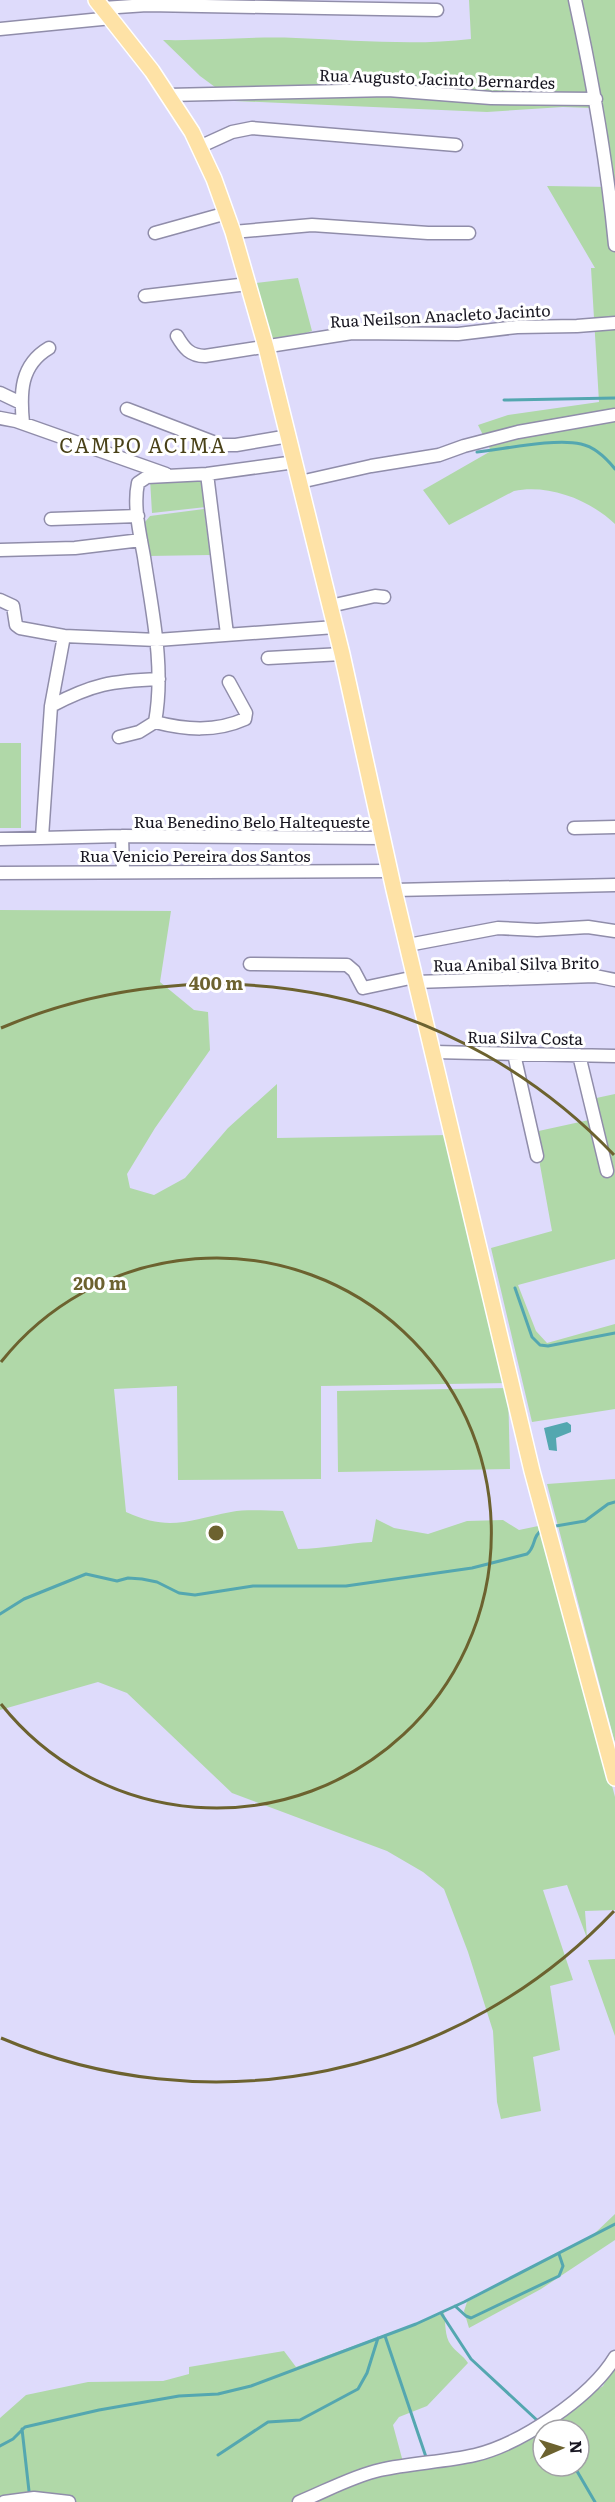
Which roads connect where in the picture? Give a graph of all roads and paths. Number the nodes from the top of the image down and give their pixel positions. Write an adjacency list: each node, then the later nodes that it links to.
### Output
1 (575, 0): 6 (street)
2 (104, 9): 3 (street); 4 (street); 5 (main road)
3 (437, 10)
4 (0, 29)
5 (168, 95): 6 (street, Rua Augusto Jacinto Bernardes); 8 (main road)
6 (596, 99): 13 (street)
7 (456, 145): 8 (street)
8 (200, 147): 9 (main road)
9 (227, 213): 10 (street); 11 (main road)
10 (155, 232)
11 (233, 232): 12 (street); 14 (main road)
12 (469, 233)
13 (615, 245)
14 (248, 284): 15 (street); 18 (main road)
15 (145, 296)
16 (615, 323): 18 (street, Rua Neilson Anacleto Jacinto)
17 (177, 336): 18 (street, Rua Neilson Anacleto Jacinto)
18 (266, 347): 26 (main road)
19 (49, 348): 21 (street)
20 (0, 393): 21 (street)
21 (21, 404): 25 (street)
22 (127, 409): 26 (street)
23 (615, 415): 30 (street)
24 (0, 418): 25 (street)
25 (23, 423): 29 (street)
26 (289, 436): 27 (main road)
27 (295, 462): 28 (street); 30 (main road)
28 (207, 474): 29 (street); 39 (street)
29 (170, 476): 31 (street)
30 (300, 482): 37 (main road)
31 (138, 516): 32 (street); 33 (street)
32 (51, 519)
33 (141, 540): 34 (street); 41 (street)
34 (0, 550)
35 (384, 597): 37 (street)
36 (0, 600): 40 (street)
37 (330, 606): 38 (main road)
38 (335, 627): 39 (street); 42 (main road)
39 (226, 634): 41 (street)
40 (64, 636): 41 (street); 46 (street)
41 (157, 640): 44 (street)
42 (342, 654): 43 (street); 53 (main road)
43 (267, 658)
44 (159, 680): 46 (street); 47 (street)
45 (229, 682): 47 (street)
46 (51, 706): 52 (street)
47 (155, 722): 48 (street)
48 (119, 737)
49 (615, 827): 50 (street)
50 (574, 828)
51 (123, 836): 52 (street, Rua Benedino Belo Haltequeste); 53 (street, Rua Benedino Belo Haltequeste); 55 (street, Rua Benedino Belo Haltequeste)
52 (42, 837): 54 (street, Rua Benedino Belo Haltequeste)
53 (382, 838): 56 (main road)
54 (0, 839)
55 (123, 871): 56 (street, Rua Venicio Pereira dos Santos); 57 (street, Rua Venicio Pereira dos Santos)
56 (390, 871): 59 (main road)
57 (0, 873)
58 (615, 885): 59 (street)
59 (394, 890): 61 (main road)
60 (615, 931): 61 (street)
61 (408, 945): 63 (main road)
62 (250, 964): 63 (street, Rua Anibal Silva Brito)
63 (416, 980): 64 (street, Rua Anibal Silva Brito); 65 (main road)
64 (615, 981)
65 (434, 1052): 66 (street, Rua Silva Costa); 71 (main road)
66 (514, 1054): 67 (street, Rua Silva Costa); 69 (street)
67 (579, 1055): 68 (street, Rua Silva Costa); 70 (street)
68 (615, 1056)
69 (537, 1156)
70 (607, 1171)
71 (615, 1778)
72 (615, 2357): 75 (street)
73 (4, 2502): 74 (street)
74 (69, 2502)
75 (299, 2502)

